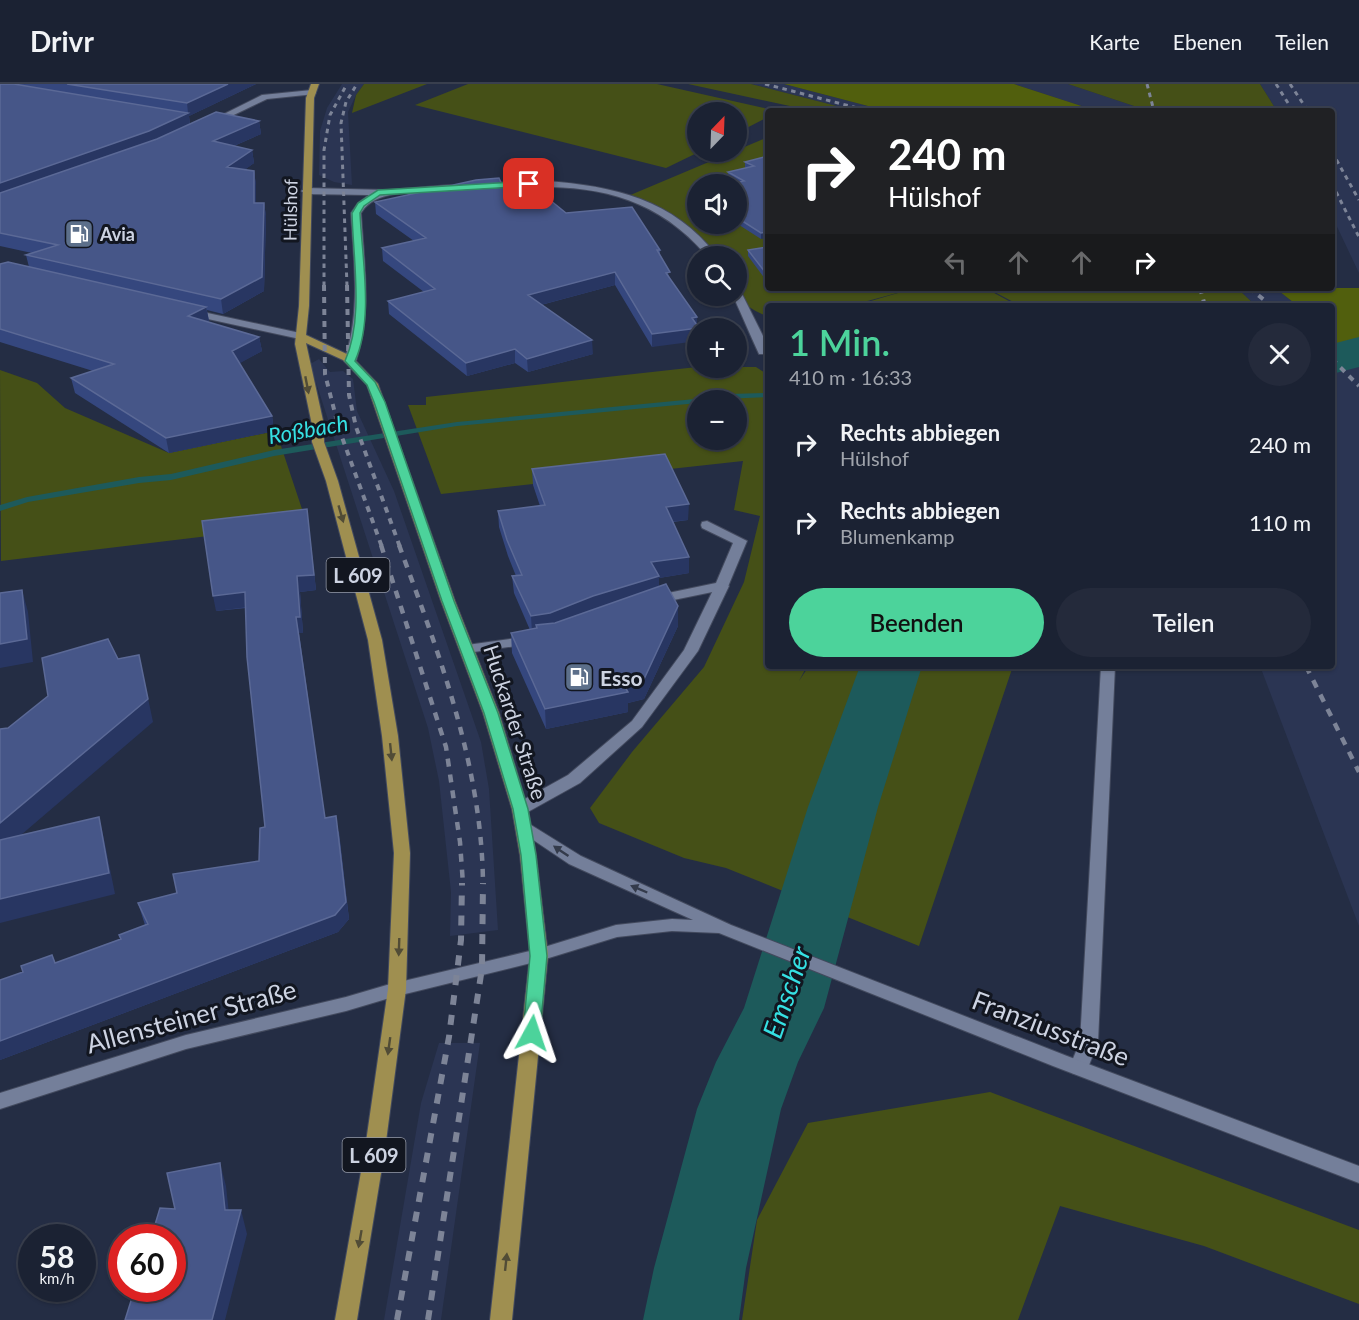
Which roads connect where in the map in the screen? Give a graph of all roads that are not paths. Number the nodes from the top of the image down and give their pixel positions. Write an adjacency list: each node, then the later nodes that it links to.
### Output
1 (314, 88): 2 (street); 5 (main road, Hülshof / L 609)
2 (202, 125)
3 (467, 187): 7 (street)
4 (455, 188): 6 (street)
5 (306, 191): 6 (street); 12 (main road, Hülshof / L 609)
6 (378, 193): 14 (street)
7 (704, 246)
8 (743, 306): 11 (street)
9 (172, 308): 12 (street, Huckarder Straße)
10 (765, 327): 11 (street)
11 (754, 328): 13 (street)
12 (300, 336): 14 (main road, Huckarder Straße); 24 (main road, L 609, one-way to 24)
13 (763, 352)
14 (350, 361): 19 (main road, Huckarder Straße)
15 (707, 525): 16 (street)
16 (722, 586): 17 (street); 21 (street)
17 (643, 603)
18 (544, 638): 19 (street)
19 (467, 650): 21 (main road, Huckarder Straße)
20 (1108, 669): 25 (street)
21 (522, 817): 22 (street, Franziusstraße, one-way to 21); 23 (main road, Huckarder Straße)
22 (725, 929): 23 (street, Franziusstraße); 25 (street, Franziusstraße)
23 (539, 956): 24 (street, Franziusstraße); 29 (main road, Huckarder Straße, one-way to 23)
24 (397, 988): 26 (street, Allensteiner Straße); 28 (main road, L 609, one-way to 28)
25 (1079, 1068): 27 (street, Franziusstraße)
26 (0, 1101)
27 (1359, 1175)
28 (346, 1320)
29 (501, 1320)

